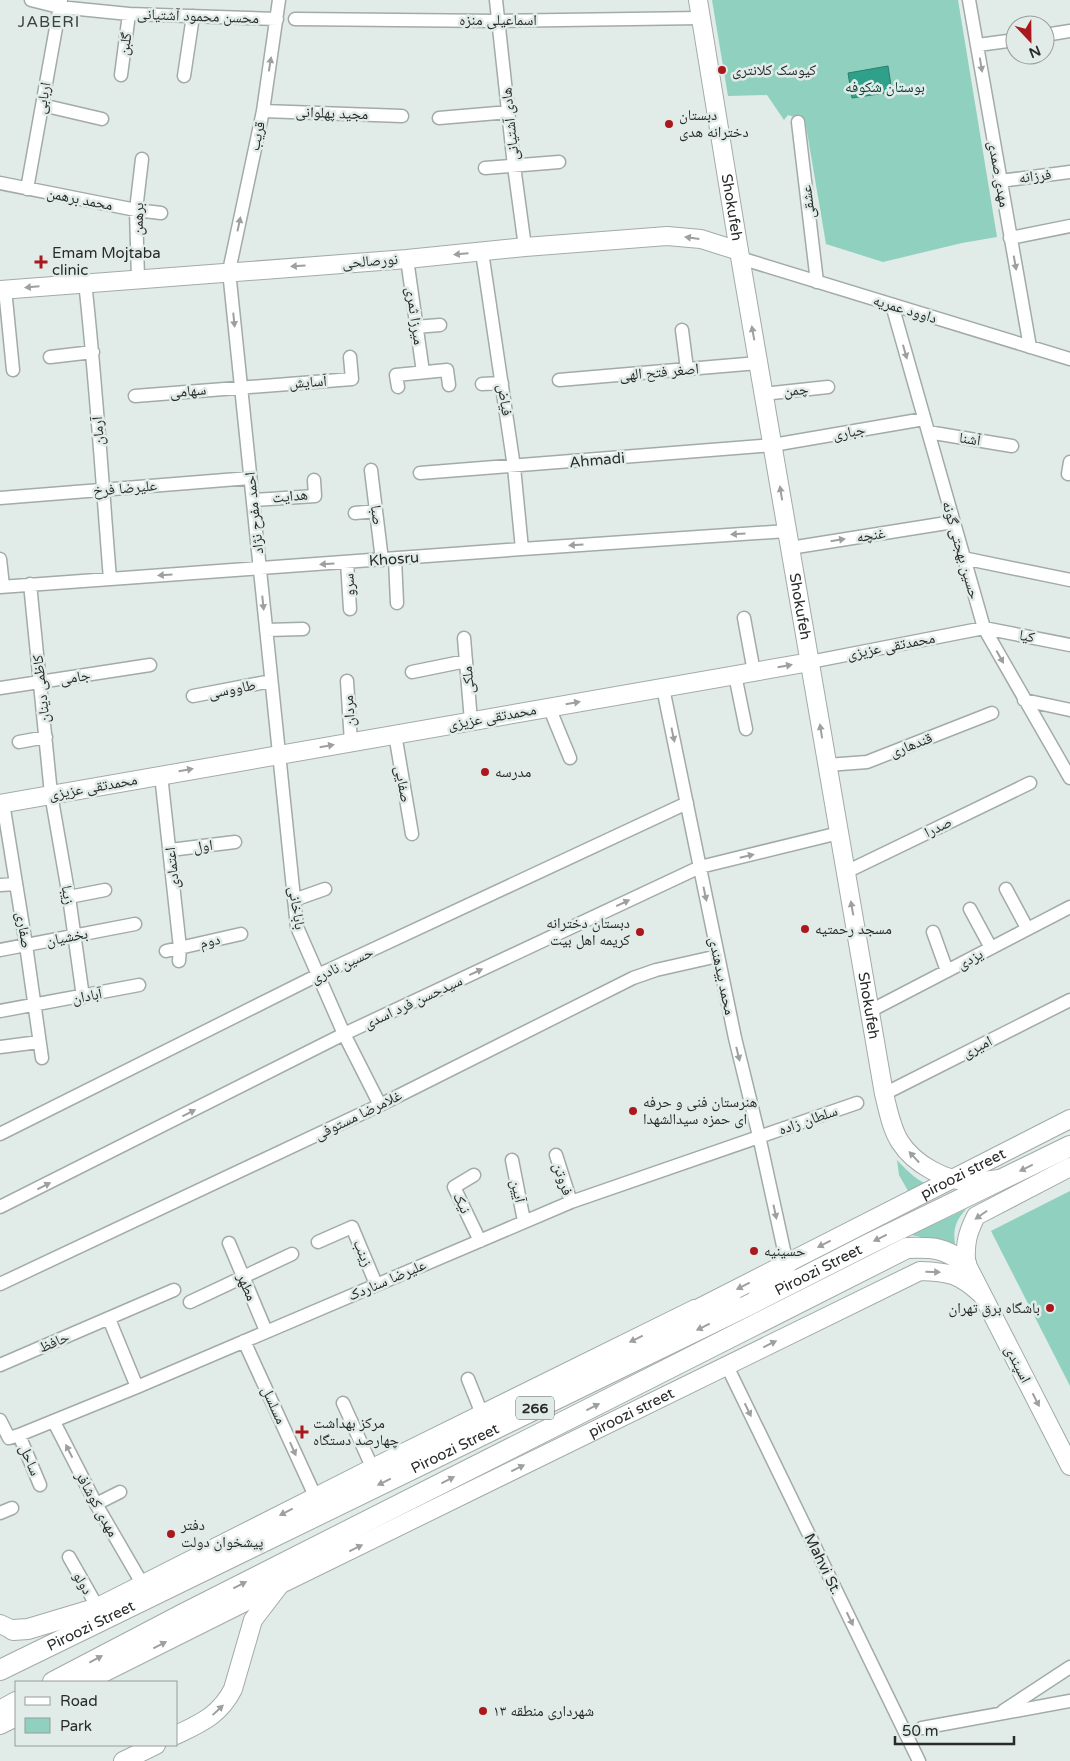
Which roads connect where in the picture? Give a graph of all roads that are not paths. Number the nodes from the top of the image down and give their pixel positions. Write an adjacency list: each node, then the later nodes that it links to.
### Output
1 (31, 0): 6 (street, محسن محمود آشتیانی)
2 (279, 0): 10 (street, قریب)
3 (496, 0): 12 (street, هادی آشتیانی)
4 (698, 0): 9 (main road, Shokufeh)
5 (970, 0): 16 (street, مهدی صمدی)
6 (60, 4): 7 (street, محسن محمود آشتیانی); 19 (street, اربابی)
7 (129, 14): 8 (street, محسن محمود آشتیانی); 17 (street, گلبن)
8 (194, 16): 10 (street, محسن محمود آشتیانی); 18 (street)
9 (701, 18): 12 (street, اسماعیلی منزه); 40 (main road, Shokufeh)
10 (277, 19): 20 (street, قریب, one-way to 10)
11 (295, 19): 12 (street, اسماعیلی منزه)
12 (499, 21): 21 (street, هادی آشتیانی)
13 (1070, 31): 14 (street)
14 (1055, 33)
15 (1005, 41): 16 (street)
16 (978, 45): 31 (street, مهدی صمدی, one-way to 31)
17 (120, 75)
18 (184, 76)
19 (42, 105): 24 (street); 33 (street, اربابی)
20 (262, 111): 22 (street, مجید پهلوانی); 42 (street, قریب, one-way to 20)
21 (509, 112): 23 (street); 28 (street, هادی آشتیانی)
22 (402, 116)
23 (440, 118)
24 (102, 119)
25 (798, 122): 45 (street, عشقی)
26 (142, 159): 34 (street, برهمن)
27 (559, 162): 28 (street)
28 (514, 166): 29 (street); 38 (street, هادی آشتیانی)
29 (485, 168)
30 (1070, 172): 31 (street, فرزانه)
31 (1000, 180): 37 (street, مهدی صمدی)
32 (0, 183): 33 (street, محمد برهمن)
33 (28, 188): 34 (street, محمد برهمن)
34 (136, 210): 35 (street, محمد برهمن); 43 (street, برهمن)
35 (161, 213)
36 (1070, 226): 37 (street)
37 (1010, 238): 51 (street, مهدی صمدی, one-way to 51)
38 (525, 247): 39 (main road, نورصالحی); 40 (main road, نورصالحی, one-way to 38)
39 (482, 252): 41 (main road, نورصالحی, one-way to 41); 62 (street, فیاض)
40 (739, 255): 45 (street, داوود عمریه); 56 (main road, Shokufeh, one-way to 40)
41 (408, 259): 42 (main road, نورصالحی, one-way to 42); 49 (street, میرزا ثمری)
42 (229, 271): 43 (main road, نورصالحی); 65 (street, احمد مفرح نژاد, one-way to 65)
43 (138, 279): 44 (main road, نورصالحی)
44 (85, 282): 46 (main road, نورصالحی, one-way to 46); 52 (street, آرمان)
45 (817, 282): 47 (street, داوود عمریه)
46 (3, 290): 58 (street)
47 (892, 305): 51 (street, داوود عمریه); 69 (street, حسین بهجتی گونه, one-way to 69)
48 (440, 325): 49 (street)
49 (416, 327): 59 (street, میرزا ثمری)
50 (682, 330): 57 (street)
51 (1030, 347): 55 (street, داوود عمریه)
52 (93, 352): 53 (street); 78 (street, آرمان)
53 (50, 357)
54 (350, 357): 65 (street, آسایش)
55 (1070, 360)
56 (758, 363): 57 (street, اصغر فتح الهی); 67 (main road, Shokufeh)
57 (687, 369): 60 (street, اصغر فتح الهی)
58 (13, 370)
59 (423, 372): 61 (street); 64 (street)
60 (559, 380)
61 (397, 381)
62 (502, 383): 63 (street); 73 (street, فیاض)
63 (482, 384)
64 (449, 385)
65 (241, 387): 68 (street, سهامی); 76 (street, احمد مفرح نژاد)
66 (828, 387): 67 (street, چمن)
67 (763, 394): 71 (main road, Shokufeh)
68 (135, 396)
69 (924, 419): 70 (street, حسین بهجتی گونه); 71 (street, جباری)
70 (928, 432): 72 (street, آشنا); 83 (street, حسین بهجتی گونه)
71 (773, 445): 73 (street, Ahmadi); 84 (main road, Shokufeh, one-way to 71)
72 (1012, 446)
73 (514, 466): 75 (street, Ahmadi); 85 (street, فیاض)
74 (371, 470): 81 (street, صبا)
75 (420, 473)
76 (250, 478): 78 (street, علیرضا فرخ); 80 (street, احمد مفرح نژاد)
77 (314, 480): 80 (street, هدایت)
78 (104, 490): 79 (street, علیرضا فرخ); 91 (street, آرمان)
79 (0, 498)
80 (252, 500): 90 (street, احمد مفرح نژاد)
81 (376, 511): 82 (street); 88 (street, صبا)
82 (355, 513)
83 (953, 522): 84 (street, غنچه, one-way to 83); 87 (street, حسین بهجتی گونه)
84 (788, 540): 85 (street, Khosru, one-way to 85); 104 (main road, Shokufeh)
85 (522, 548): 88 (street, Khosru)
86 (0, 558): 94 (street)
87 (963, 558): 92 (street); 98 (street, حسین بهجتی گونه)
88 (388, 559): 89 (street, Khosru); 95 (street)
89 (347, 562): 90 (street, Khosru, one-way to 90); 96 (street, سرو)
90 (260, 568): 91 (street, Khosru, one-way to 91); 100 (street, احمد مفرح نژاد, one-way to 100)
91 (110, 579): 93 (street, Khosru)
92 (1070, 580)
93 (30, 584): 94 (street, Khosru); 111 (street, کاظمی دینان)
94 (1, 586)
95 (397, 603)
96 (350, 609)
97 (744, 618): 107 (street)
98 (984, 628): 102 (street, کیا); 104 (street, محمدتقی عزیزی); 115 (street, حسین بهجتی گونه, one-way to 115)
99 (302, 629): 100 (street)
100 (266, 630): 109 (street, احمد مفرح نژاد)
101 (464, 638): 103 (street, ملکی)
102 (1070, 645)
103 (466, 661): 106 (street); 119 (street, ملکی)
104 (810, 662): 107 (main road, محمدتقی عزیزی, one-way to 104); 127 (main road, Shokufeh, one-way to 104)
105 (150, 665): 111 (street, جامی)
106 (412, 672)
107 (754, 672): 108 (main road, محمدتقی عزیزی)
108 (735, 675): 113 (main road, محمدتقی عزیزی); 120 (street)
109 (271, 681): 114 (street, طاووسی); 125 (street, احمد مفرح نژاد)
110 (347, 681): 124 (street, مردان)
111 (40, 683): 112 (street, جامی); 122 (street, کاظمی دینان)
112 (0, 688)
113 (663, 688): 116 (main road, محمدتقی عزیزی, one-way to 113); 132 (street, محمد بیدهندی, one-way to 132)
114 (193, 696)
115 (1024, 700): 117 (street); 129 (street, حسین بهجتی گونه)
116 (549, 707): 119 (main road, محمدتقی عزیزی); 126 (street)
117 (1070, 710)
118 (992, 713): 127 (street, قندهاری)
119 (471, 721): 121 (main road, محمدتقی عزیزی)
120 (746, 729)
121 (395, 734): 124 (main road, محمدتقی عزیزی); 135 (street, صفایی)
122 (46, 737): 123 (street); 131 (street, کاظمی دینان)
123 (19, 742)
124 (351, 742): 125 (main road, محمدتقی عزیزی, one-way to 124)
125 (279, 754): 128 (main road, محمدتقی عزیزی, one-way to 125); 146 (street, باباخانی)
126 (570, 758)
127 (827, 765): 134 (main road, Shokufeh)
128 (161, 775): 131 (main road, محمدتقی عزیزی); 137 (street, اعتمادی)
129 (1070, 778)
130 (1030, 783): 139 (street, صدرا)
131 (51, 794): 133 (main road, محمدتقی عزیزی); 145 (street, زیبا)
132 (687, 803): 138 (street, محمد بیدهندی); 162 (street, حسین نادری)
133 (1, 804): 140 (street, صفاری)
134 (839, 833): 138 (street, سیدحسن فرد اسدی, one-way to 134); 139 (main road, Shokufeh)
135 (412, 834)
136 (235, 842): 137 (street, اول)
137 (170, 850): 155 (street, اعتمادی)
138 (700, 867): 159 (street, محمد بیدهندی, one-way to 159); 169 (street, سیدحسن فرد اسدی, one-way to 138)
139 (846, 872): 168 (main road, Shokufeh, one-way to 139)
140 (16, 884): 141 (street); 154 (street, صفاری)
141 (0, 885)
142 (1006, 889): 150 (street)
143 (105, 890): 145 (street)
144 (325, 890): 146 (street)
145 (69, 897): 153 (street, زیبا)
146 (294, 900): 162 (street, باباخانی)
147 (1070, 907): 150 (street, یزدی)
148 (970, 909): 156 (street)
149 (135, 924): 153 (street, بخشیان)
150 (1027, 928): 156 (street, یزدی)
151 (933, 932): 161 (street)
152 (241, 934): 155 (street, دوم)
153 (75, 936): 154 (street, بخشیان); 164 (street, زیبا)
154 (26, 945): 157 (street, بخشیان); 166 (street, صفاری)
155 (180, 948): 158 (street, دوم); 160 (street, اعتمادی)
156 (990, 948): 161 (street, یزدی)
157 (0, 950)
158 (166, 951)
159 (718, 956): 175 (street, غلامرضا مستوفی); 178 (street, محمد بیدهندی, one-way to 178)
160 (179, 961)
161 (947, 971): 168 (street, یزدی)
162 (318, 975): 169 (street, باباخانی); 177 (street, حسین نادری)
163 (140, 985): 164 (street, آبادان)
164 (83, 997): 166 (street, آبادان)
165 (1070, 1000): 173 (street, امیری)
166 (34, 1005): 167 (street); 170 (street, صفاری)
167 (0, 1011)
168 (870, 1011): 173 (main road, Shokufeh)
169 (344, 1034): 175 (street, باباخانی); 187 (street, سیدحسن فرد اسدی, one-way to 169)
170 (39, 1042): 171 (street); 172 (street, صفاری)
171 (0, 1047)
172 (42, 1058)
173 (884, 1094): 184 (main road, Shokufeh, one-way to 173)
174 (857, 1103): 178 (street, سلطان زاده)
175 (380, 1105): 196 (street, غلامرضا مستوفی)
176 (1070, 1119): 184 (main road, piroozi street / 266)
177 (0, 1134)
178 (759, 1136): 186 (street, علیرضا سناردک); 194 (street, محمد بیدهندی, one-way to 194)
179 (1070, 1146): 185 (main road, Piroozi Street / 266, one-way to 185)
180 (556, 1155): 186 (street, فروتن)
181 (512, 1160): 188 (street, آیین)
182 (1070, 1167): 193 (main road, one-way to 193)
183 (474, 1175): 189 (street, نیک)
184 (956, 1179): 185 (main road); 194 (main road, piroozi street / 266, one-way to 194)
185 (1004, 1179): 201 (main road, Piroozi Street / 266, one-way to 201)
186 (570, 1202): 188 (street, علیرضا سناردک)
187 (0, 1208)
188 (524, 1222): 189 (street, علیرضا سناردک)
189 (480, 1240): 197 (street, علیرضا سناردک)
190 (318, 1242): 197 (street, زینب)
191 (228, 1243): 195 (street, مطهر)
192 (292, 1254): 195 (street)
193 (966, 1263): 199 (main road, اسپندی); 215 (main road, Piroozi Street / 266, one-way to 193)
194 (786, 1264): 201 (main road); 202 (main road, piroozi street / 266, one-way to 202)
195 (243, 1277): 200 (street); 204 (street, مطهر)
196 (0, 1284)
197 (376, 1284): 204 (street, علیرضا سناردک)
198 (174, 1290): 203 (street, حافظ)
199 (981, 1294): 207 (main road, piroozi street, one-way to 199); 216 (main road, اسپندی, one-way to 216)
200 (190, 1302)
201 (751, 1304): 202 (main road); 213 (main road, Piroozi Street / 266, one-way to 213)
202 (695, 1310): 213 (main road, 266, one-way to 213)
203 (109, 1319): 206 (street, حافظ); 209 (street)
204 (266, 1331): 205 (street, علیرضا سناردک)
205 (244, 1341): 209 (street, علیرضا سناردک); 220 (street, مسلسل, one-way to 220)
206 (0, 1366)
207 (726, 1366): 222 (main road, piroozi street, one-way to 207); 241 (street, Mahvi St., one-way to 241)
208 (468, 1379): 213 (street)
209 (138, 1387): 212 (street, علیرضا سناردک)
210 (343, 1403): 217 (street)
211 (0, 1420): 214 (street)
212 (54, 1422): 214 (street, علیرضا سناردک); 221 (street, مهدی کوشافر, one-way to 212)
213 (484, 1423): 215 (main road); 217 (main road, 266); 228 (main road, Piroozi Street / 266, one-way to 228)
214 (19, 1435): 218 (street, ساحل)
215 (497, 1455): 222 (main road, Piroozi Street / 266, one-way to 215)
216 (1070, 1466)
217 (373, 1469): 220 (main road, 266)
218 (40, 1485)
219 (120, 1492): 221 (street)
220 (316, 1498): 225 (main road, 266, one-way to 225)
221 (96, 1504): 225 (street, مهدی کوشافر)
222 (326, 1553): 224 (main road, piroozi street); 231 (main road, Piroozi Street / 266, one-way to 222)
223 (69, 1557): 226 (street, دولو)
224 (281, 1584): 232 (main road, one-way to 224); 238 (main road, one-way to 224)
225 (143, 1585): 226 (main road, 266)
226 (98, 1608): 227 (main road, 266)
227 (6, 1627): 228 (main road)
228 (74, 1633): 230 (main road, Piroozi Street / 266)
229 (1070, 1667): 235 (street)
230 (0, 1670)
231 (55, 1681)
232 (87, 1681)
233 (1070, 1701): 235 (street)
234 (15, 1703): 236 (main road)
235 (998, 1714): 237 (street)
236 (4, 1719)
237 (922, 1728)
238 (178, 1735)
239 (154, 1746): 240 (main road)
240 (123, 1761)
241 (919, 1761)

